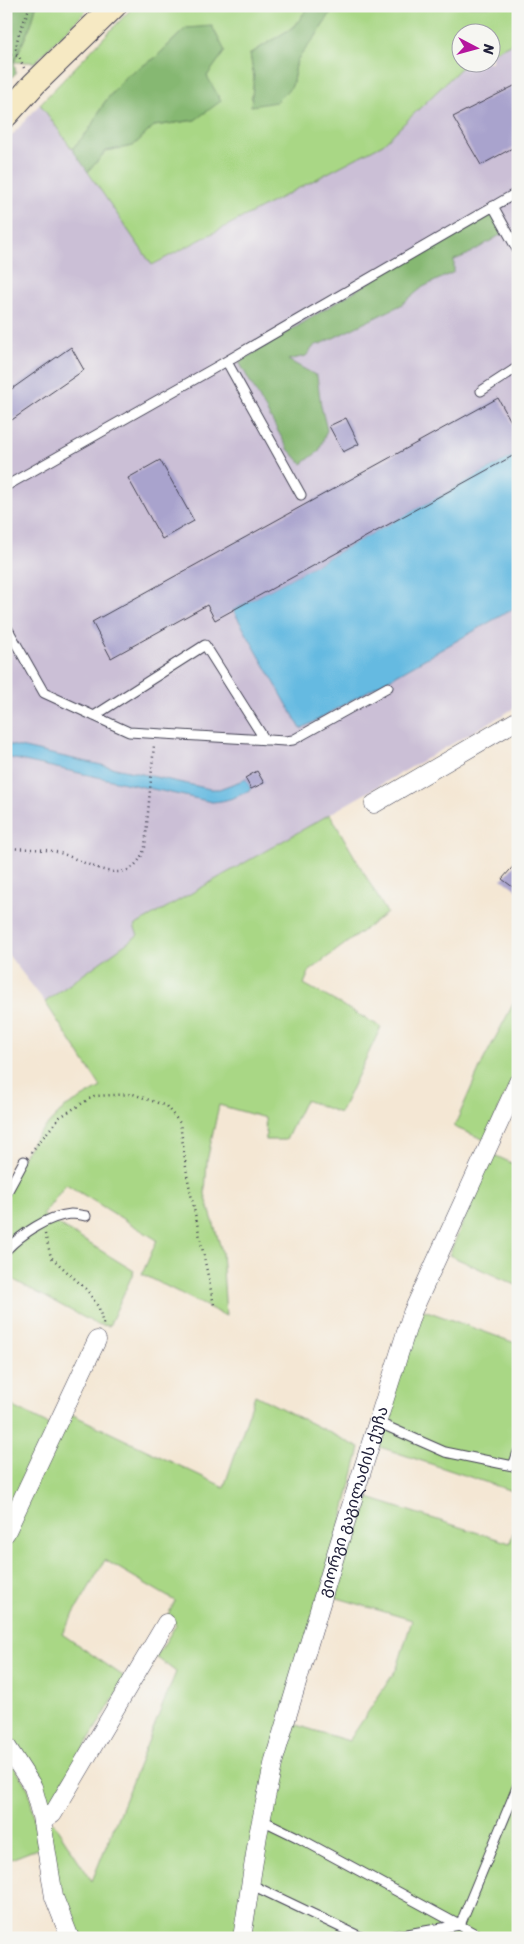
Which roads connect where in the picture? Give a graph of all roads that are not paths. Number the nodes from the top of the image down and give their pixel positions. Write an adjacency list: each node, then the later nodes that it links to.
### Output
1 (114, 6): 2 (main road)
2 (6, 115)
3 (518, 192): 4 (lane)
4 (493, 206): 5 (lane); 6 (lane)
5 (518, 251)
6 (227, 362): 9 (lane); 10 (lane)
7 (518, 368): 8 (lane)
8 (480, 391)
9 (6, 486)
10 (301, 494)
11 (6, 626): 13 (lane)
12 (388, 687): 15 (lane)
13 (94, 716): 15 (lane); 15 (lane)
14 (518, 720): 16 (street)
15 (265, 740)
16 (374, 804)
17 (518, 1082): 23 (street, გიორგი გაგილაძის ქუჩა)
18 (24, 1161): 19 (lane)
19 (6, 1194)
20 (86, 1216): 21 (lane)
21 (6, 1250)
22 (97, 1340): 26 (street)
23 (377, 1422): 25 (lane); 30 (street, გიორგი გაგილაძის ქუჩა)
24 (518, 1452): 25 (lane)
25 (515, 1467)
26 (6, 1533)
27 (166, 1623): 31 (street)
28 (6, 1745): 31 (street)
29 (518, 1785): 33 (lane)
30 (262, 1820): 32 (street, გიორგი გაგილაძის ქუჩა); 33 (lane)
31 (42, 1822): 34 (street)
32 (250, 1884): 35 (street, გიორგი გაგილაძის ქუჩა); 36 (lane)
33 (460, 1925): 37 (lane); 38 (lane)
34 (70, 1938)
35 (242, 1938)
36 (363, 1938)
37 (384, 1938)
38 (483, 1938)

